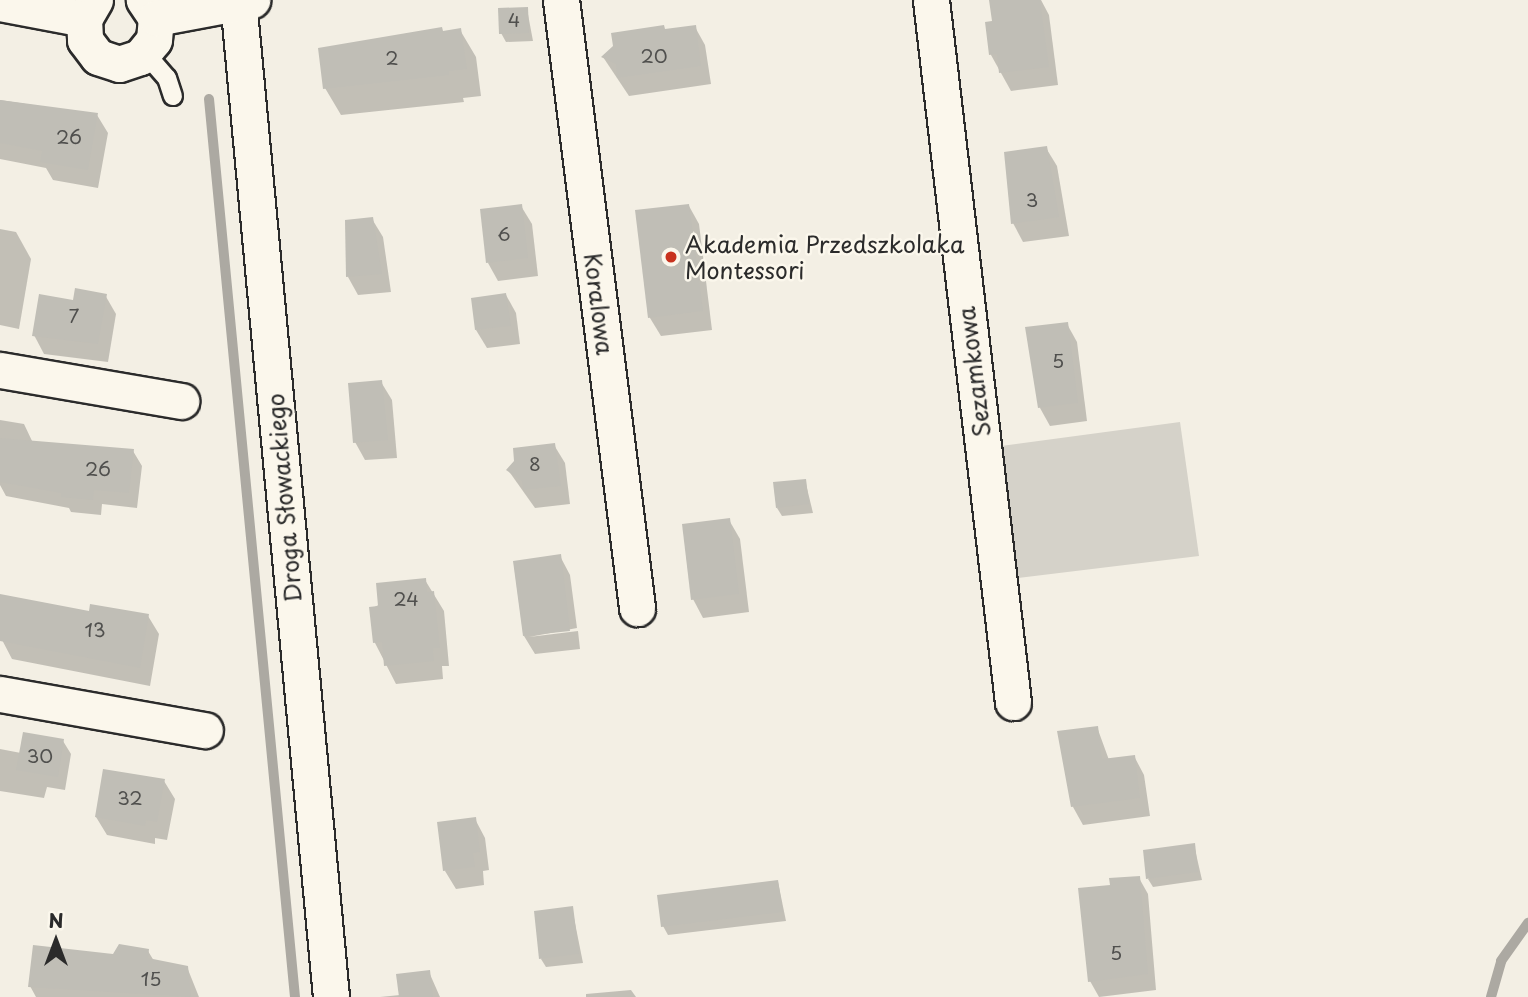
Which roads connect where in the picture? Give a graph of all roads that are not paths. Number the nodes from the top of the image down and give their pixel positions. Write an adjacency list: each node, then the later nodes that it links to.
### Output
1 (561, 0): 11 (street, Koralowa)
2 (931, 0): 13 (street, Sezamkowa)
3 (242, 1): 5 (street); 15 (street, Droga Słowackiego)
4 (0, 3): 6 (street)
5 (150, 9): 7 (street)
6 (89, 10): 7 (street)
7 (145, 53): 8 (lane)
8 (173, 96)
9 (0, 370): 10 (street)
10 (181, 401)
11 (637, 608)
12 (0, 694): 14 (street)
13 (1013, 702)
14 (205, 730)
15 (331, 997)

